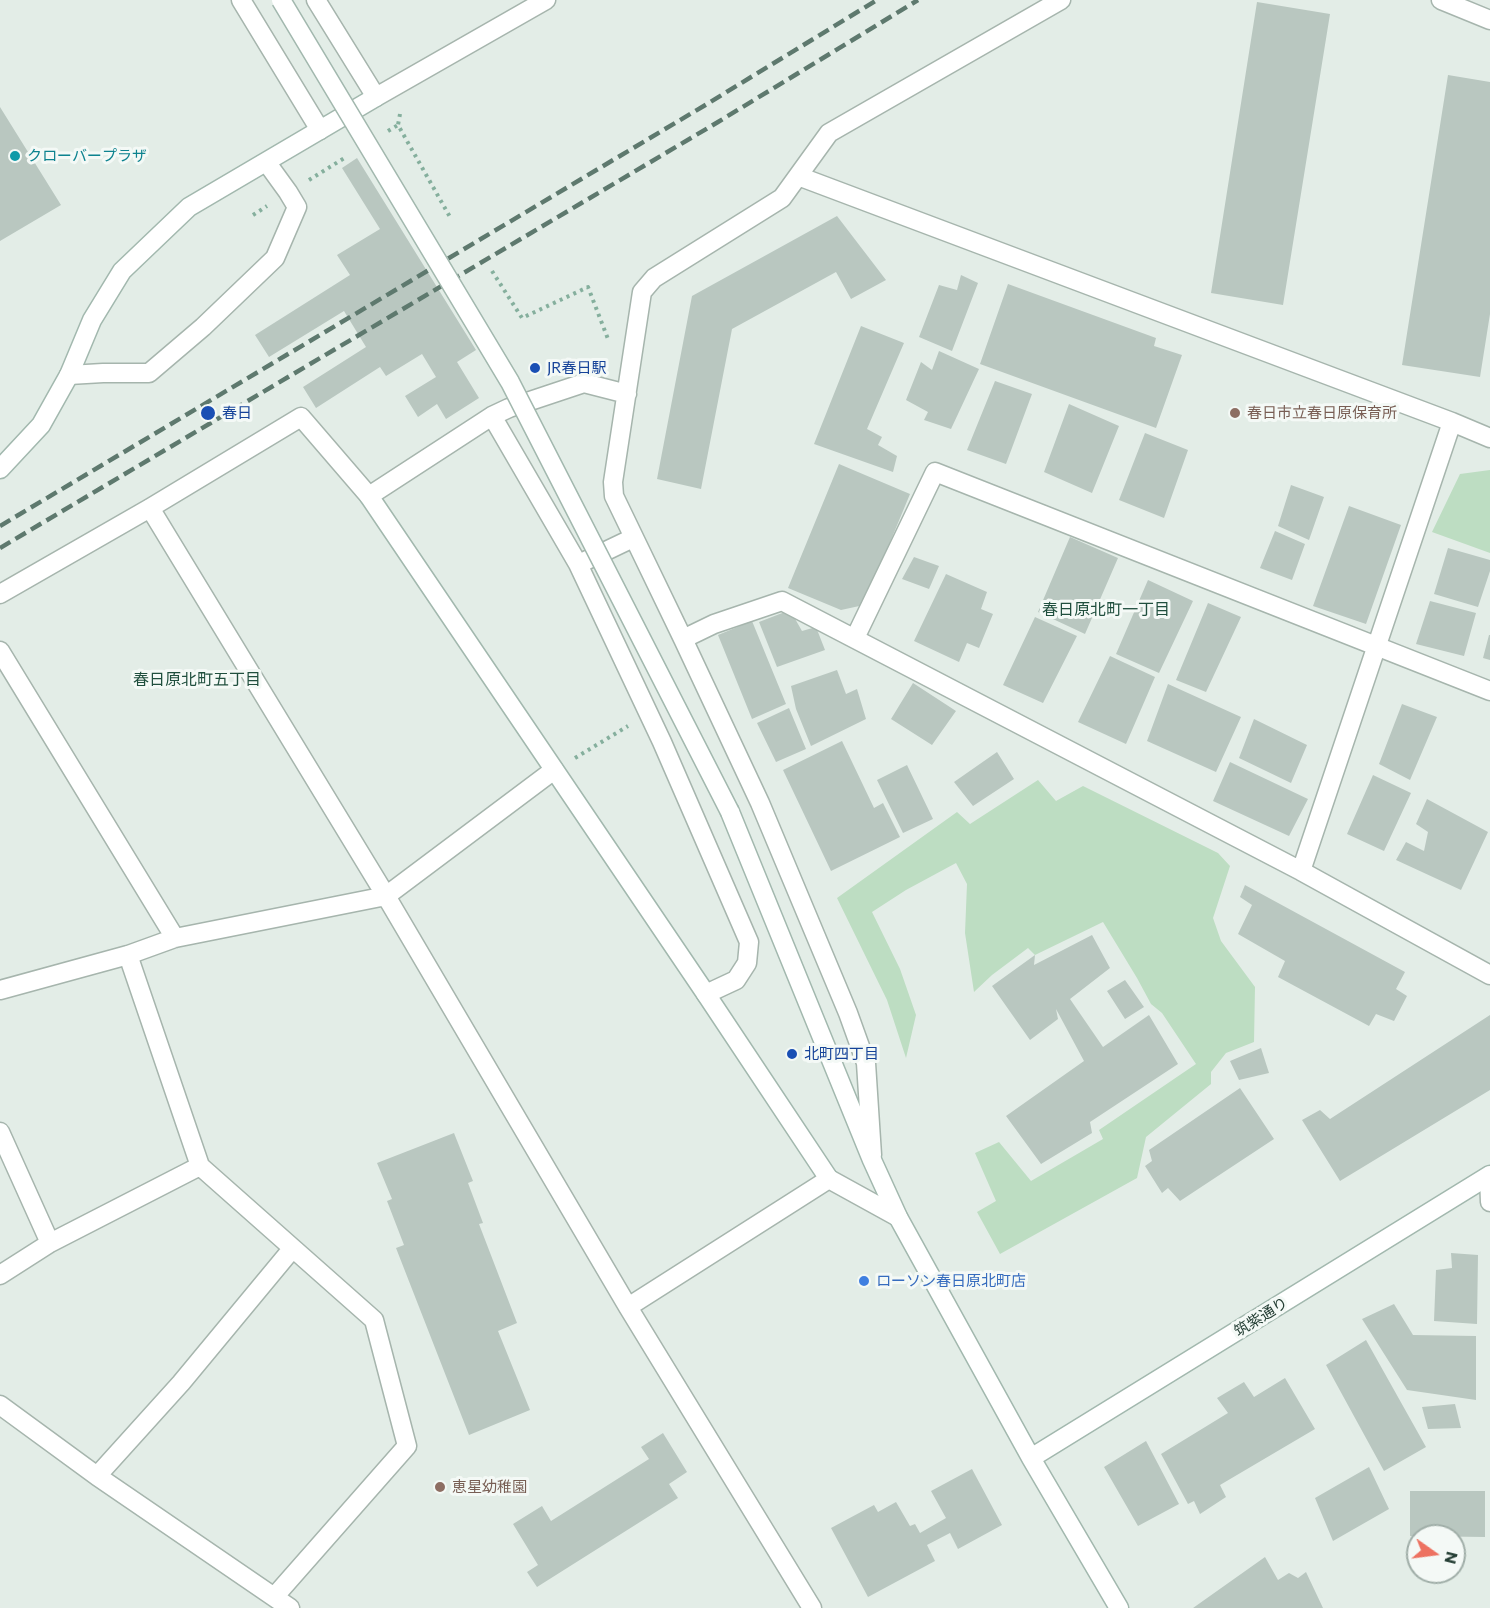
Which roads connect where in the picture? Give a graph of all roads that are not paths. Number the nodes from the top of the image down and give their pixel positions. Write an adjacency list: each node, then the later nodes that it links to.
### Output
1 (241, 0): 9 (street)
2 (281, 0): 37 (street, bridge)
3 (316, 0): 8 (street)
4 (546, 0): 8 (street)
5 (1061, 0): 11 (street)
6 (1441, 0): 7 (street)
7 (1490, 20)
8 (376, 97): 9 (street)
9 (320, 130): 10 (street)
10 (267, 163): 12 (street); 12 (street)
11 (798, 176): 13 (street); 15 (street)
12 (69, 375): 17 (street)
13 (627, 394): 14 (street); 20 (street)
14 (492, 416): 18 (street); 21 (street)
15 (1452, 422): 16 (street); 25 (street)
16 (1490, 438)
17 (0, 470)
18 (369, 496): 19 (street); 28 (street)
19 (150, 508): 22 (street); 30 (street)
20 (633, 538): 21 (street); 24 (street)
21 (578, 564): 35 (street)
22 (0, 594)
23 (855, 638): 24 (street); 25 (street); 29 (street)
24 (683, 639): 37 (street)
25 (1377, 647): 27 (street); 29 (street)
26 (0, 651): 31 (street)
27 (1490, 691)
28 (554, 770): 30 (street); 35 (street)
29 (1301, 871): 33 (street)
30 (386, 896): 31 (street); 46 (street)
31 (175, 938): 32 (street)
32 (128, 955): 34 (street); 38 (street)
33 (1490, 975)
34 (0, 990)
35 (706, 994): 40 (street)
36 (0, 1132): 43 (street)
37 (872, 1160): 42 (street)
38 (200, 1166): 43 (street); 44 (street)
39 (1490, 1175): 41 (street); 48 (street, 筑紫通り)
40 (829, 1179): 42 (street); 46 (street)
41 (1490, 1202)
42 (898, 1217): 48 (street)
43 (50, 1244): 45 (street)
44 (292, 1249): 49 (street); 50 (street)
45 (0, 1275)
46 (628, 1307): 52 (street)
47 (0, 1405): 49 (street)
48 (1031, 1458): 53 (street)
49 (97, 1476): 50 (street)
50 (275, 1596): 51 (street)
51 (290, 1608)
52 (812, 1608)
53 (1119, 1608)

